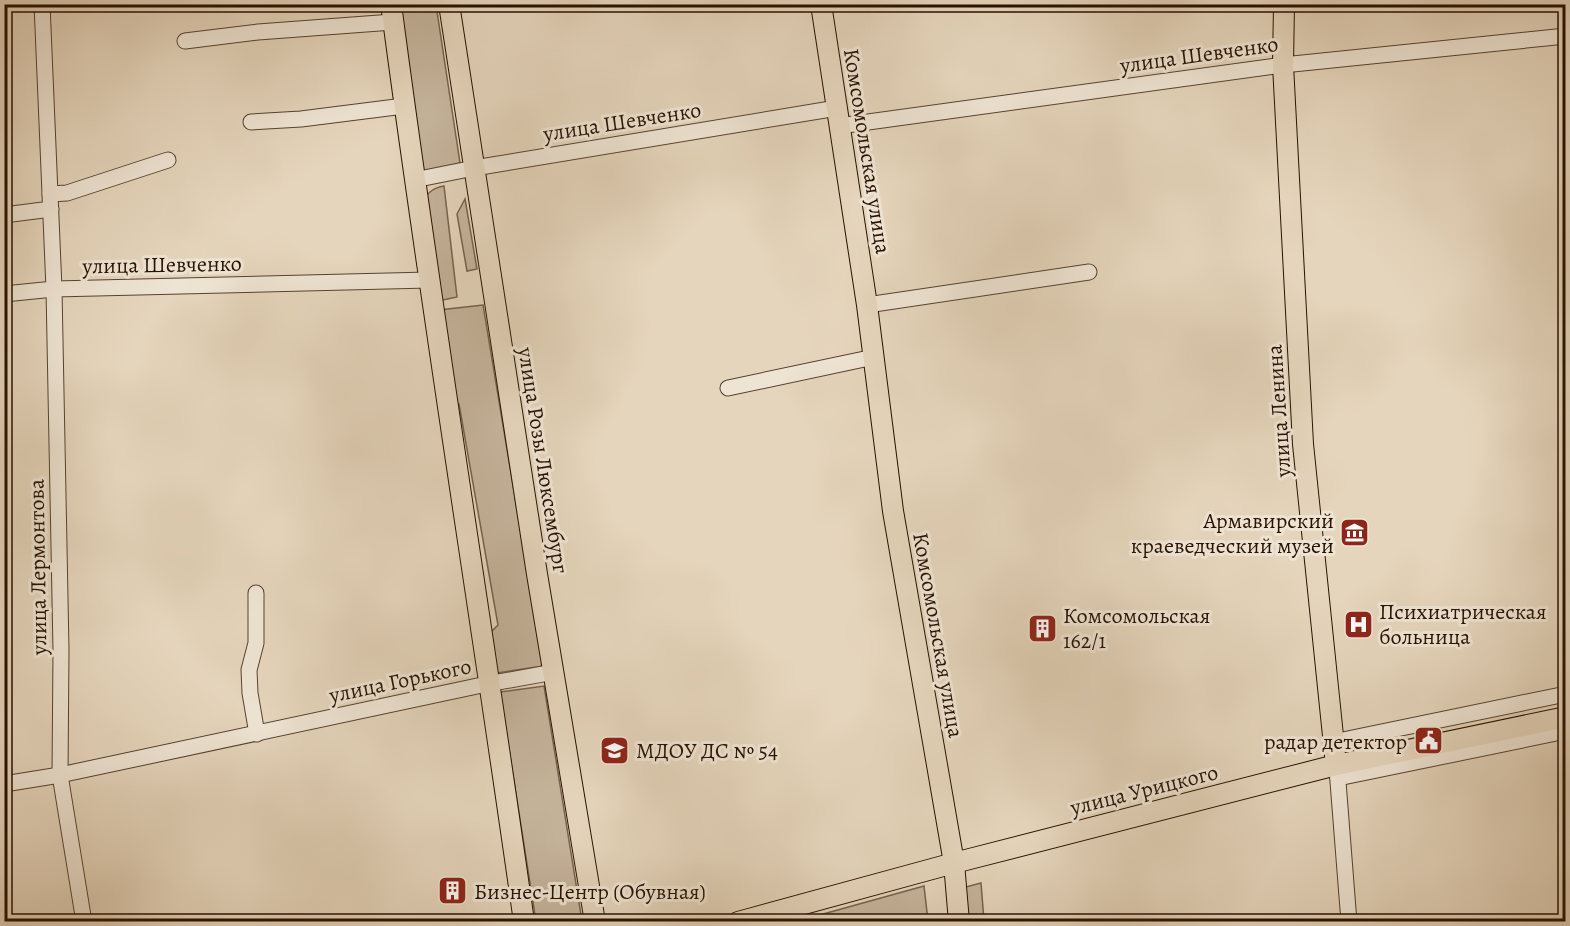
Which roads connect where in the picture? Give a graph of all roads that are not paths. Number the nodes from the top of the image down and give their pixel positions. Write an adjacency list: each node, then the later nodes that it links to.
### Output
1 (42, 4): 15 (street, улица Лермонтова)
2 (449, 4): 13 (main road, улица Розы Люксембург)
3 (821, 4): 10 (main road, Комсомольская улица)
4 (1284, 4): 8 (main road, улица Ленина)
5 (392, 13): 7 (street); 9 (main road)
6 (1566, 36): 8 (street, улица Шевченко)
7 (185, 40)
8 (1282, 65): 10 (street, улица Шевченко); 31 (main road, улица Ленина)
9 (404, 106): 11 (street); 14 (main road)
10 (838, 117): 13 (street, улица Шевченко); 21 (main road, Комсомольская улица)
11 (251, 122)
12 (168, 160): 15 (street)
13 (474, 168): 14 (street, улица Шевченко); 25 (main road, улица Розы Люксембург)
14 (414, 180): 18 (main road)
15 (50, 201): 16 (street); 19 (street, улица Лермонтова)
16 (4, 215)
17 (1089, 272): 21 (street)
18 (429, 280): 19 (street, улица Шевченко); 26 (main road)
19 (54, 289): 20 (street, улица Шевченко); 33 (street, улица Лермонтова)
20 (4, 294)
21 (867, 305): 22 (main road, Комсомольская улица)
22 (874, 357): 23 (street); 35 (main road, Комсомольская улица)
23 (728, 388)
24 (256, 593): 30 (street)
25 (554, 672): 26 (street, улица Горького); 38 (main road, улица Розы Люксембург)
26 (491, 684): 30 (street, улица Горького); 37 (main road)
27 (1566, 694): 31 (street)
28 (1566, 717): 32 (main road, улица Урицкого)
29 (1566, 731): 32 (street, улица Урицкого)
30 (256, 734): 33 (street, улица Горького)
31 (1333, 742): 32 (main road, улица Ленина)
32 (1337, 771): 35 (main road, улица Урицкого); 41 (street, улица Ленина)
33 (60, 775): 34 (street, улица Горького); 36 (street, улица Лермонтова)
34 (4, 784)
35 (954, 863): 39 (main road, улица Урицкого); 40 (main road, Комсомольская улица)
36 (84, 921)
37 (524, 921)
38 (595, 921)
39 (738, 921)
40 (959, 921)
41 (1349, 921)

